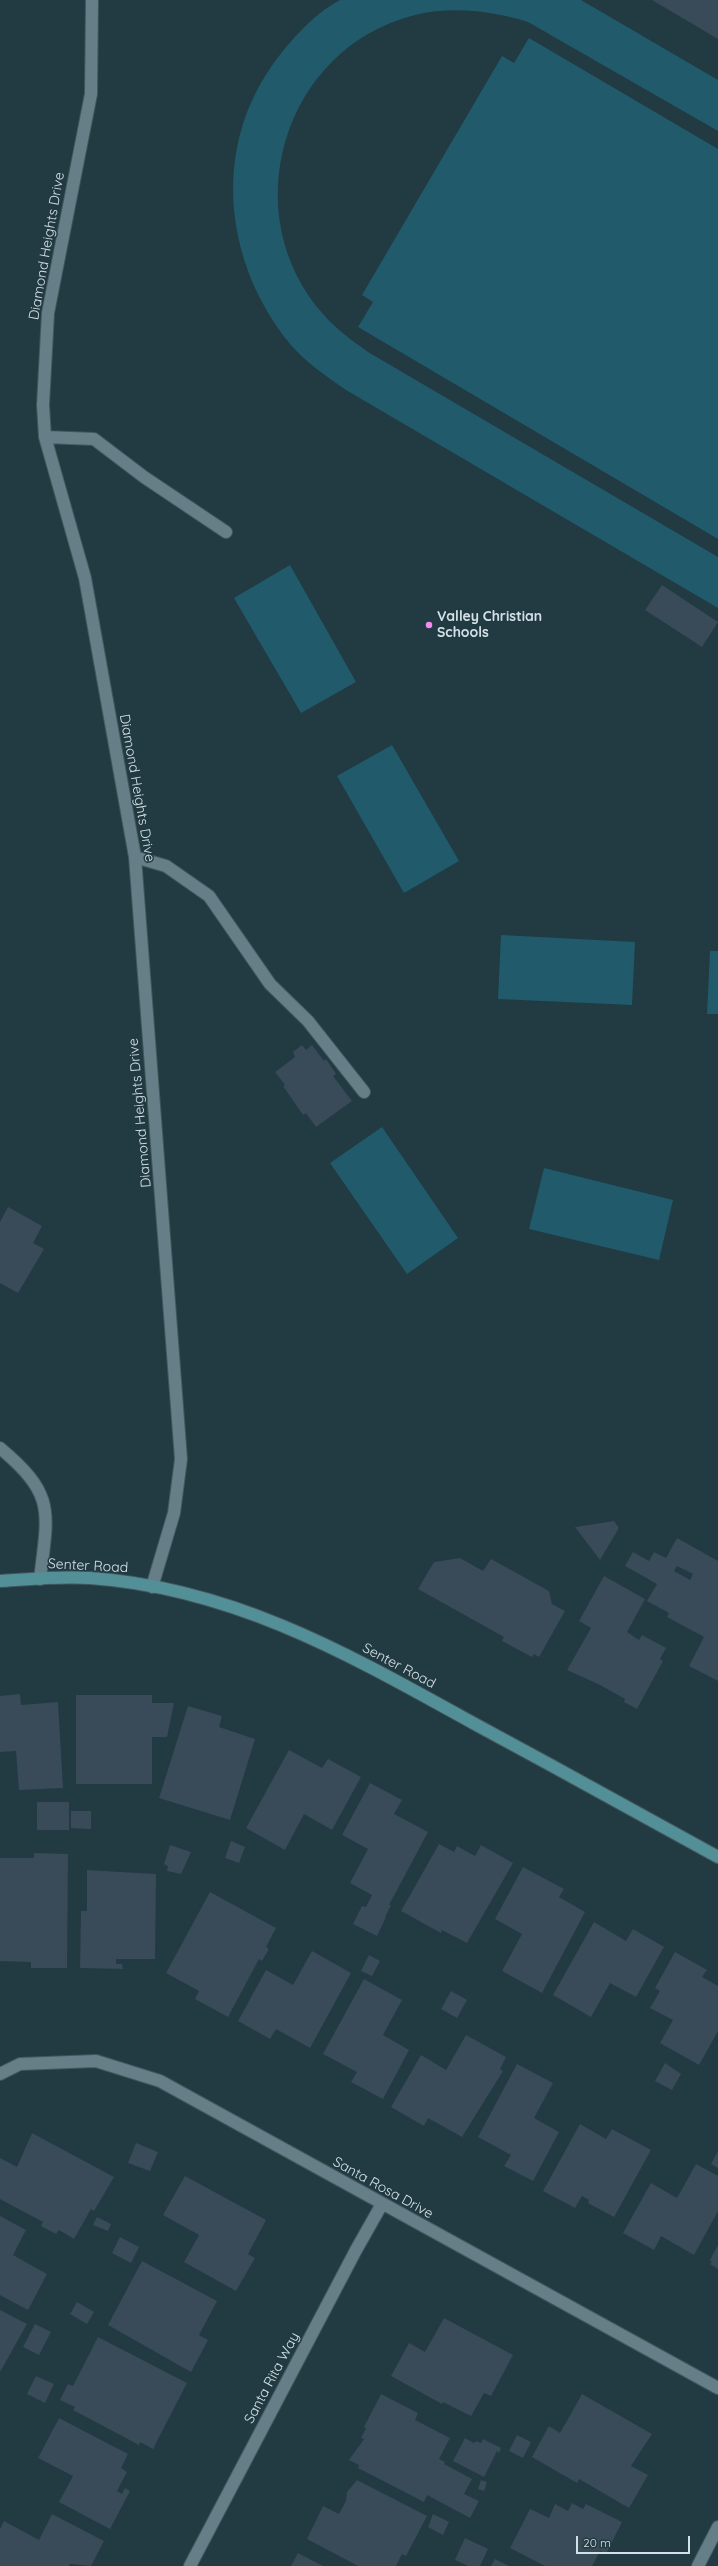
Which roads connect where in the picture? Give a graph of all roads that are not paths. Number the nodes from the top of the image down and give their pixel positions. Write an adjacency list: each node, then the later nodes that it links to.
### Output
1 (92, 0): 2 (street, Diamond Heights Drive)
2 (45, 437): 3 (street); 4 (street, Diamond Heights Drive)
3 (226, 532)
4 (134, 857): 5 (street); 9 (street, Diamond Heights Drive)
5 (364, 1092)
6 (0, 1448): 7 (street, Senter Road)
7 (40, 1578): 8 (main road, Senter Road); 9 (main road, Senter Road)
8 (0, 1581)
9 (152, 1587): 10 (main road, Senter Road)
10 (718, 1857)
11 (0, 2074): 12 (street, Santa Rosa Drive)
12 (382, 2204): 13 (street, Santa Rosa Drive); 15 (street, Santa Rita Way)
13 (718, 2388)
14 (718, 2527): 16 (street)
15 (190, 2566)
16 (698, 2566)

